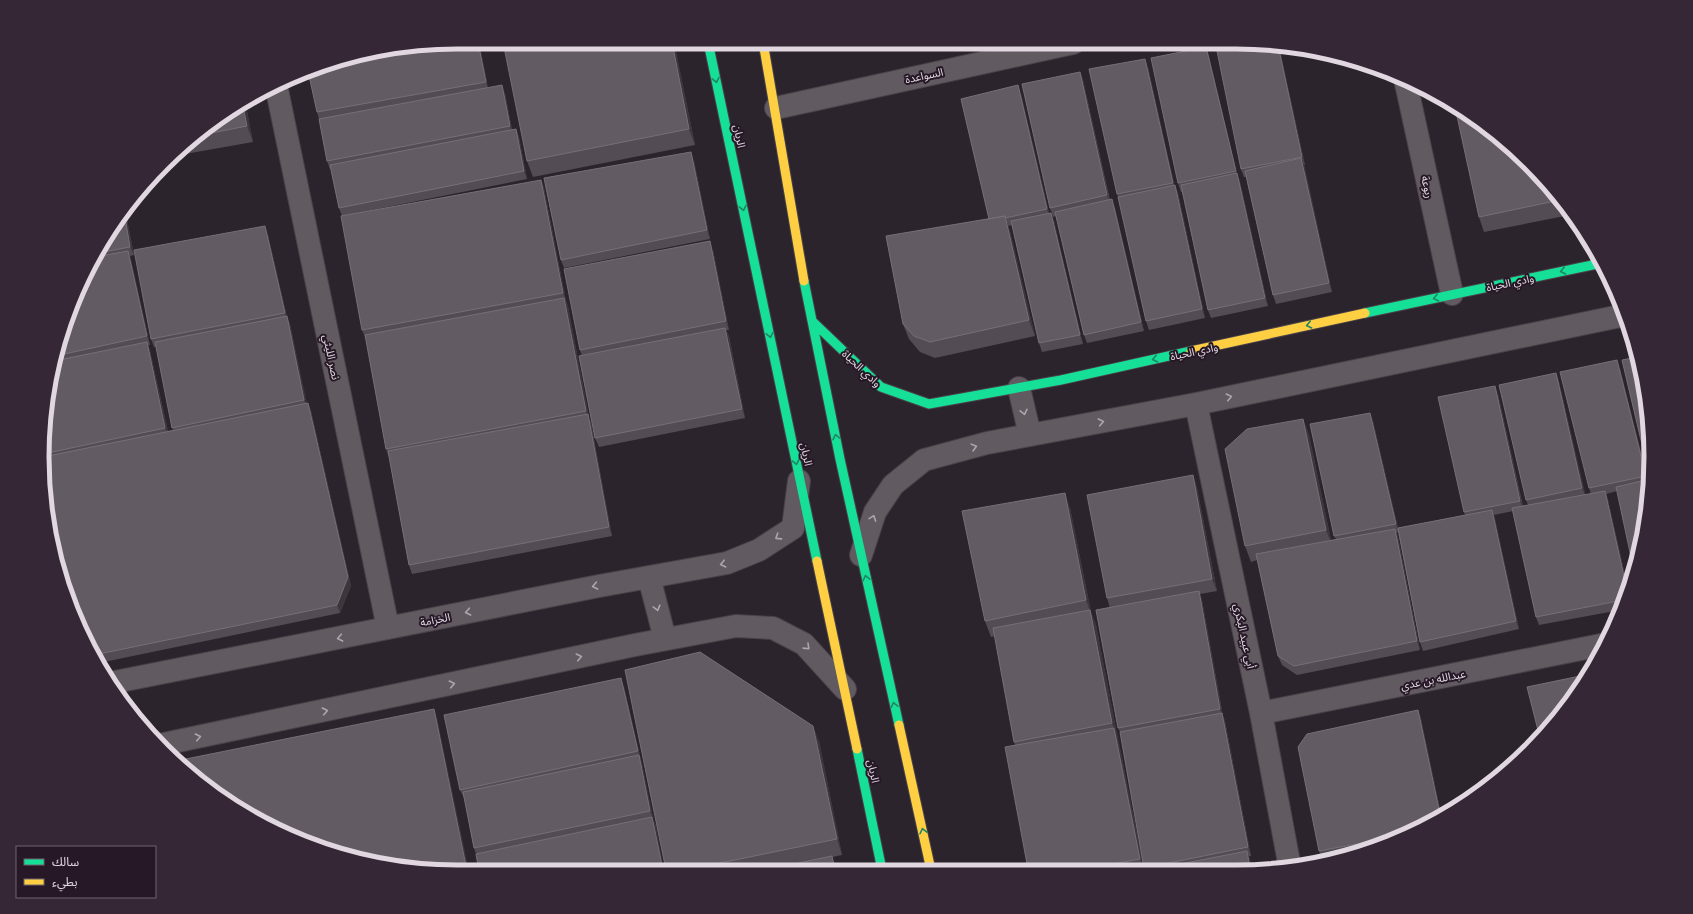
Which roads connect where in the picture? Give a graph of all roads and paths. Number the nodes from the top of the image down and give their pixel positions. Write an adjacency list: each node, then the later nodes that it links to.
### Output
1 (709, 49): 14 (street, الريان, one-way to 14)
2 (763, 49): 6 (street)
3 (1046, 49): 6 (street, السواعدة)
4 (1407, 87): 8 (street, ربوعة)
5 (277, 91): 17 (street, نصر الليثي)
6 (776, 108): 10 (street)
7 (1595, 264): 8 (street, وادي الحياة, one-way to 8)
8 (1452, 294): 11 (street, وادي الحياة, one-way to 11)
9 (1619, 316): 12 (street, one-way to 9)
10 (812, 321): 11 (street, وادي الحياة); 15 (street, one-way to 10)
11 (1019, 388): 13 (street, one-way to 13)
12 (1196, 404): 13 (street, one-way to 12); 22 (street, أبي عبيد البكري)
13 (1030, 436): 15 (street, one-way to 13)
14 (800, 478): 16 (street, الخزامة, one-way to 16); 21 (street, الريان)
15 (861, 555): 26 (street, one-way to 15)
16 (649, 577): 17 (street, الخزامة, one-way to 17); 18 (street, one-way to 18)
17 (388, 628): 20 (street, الخزامة, one-way to 20)
18 (665, 639): 21 (street, one-way to 21); 23 (street, one-way to 18)
19 (1597, 646): 22 (street, عبدالله بن عدي)
20 (117, 682)
21 (844, 689): 25 (street, الريان)
22 (1261, 713): 24 (street, أبي عبيد البكري)
23 (168, 744)
24 (1289, 862)
25 (881, 865)
26 (930, 865)

